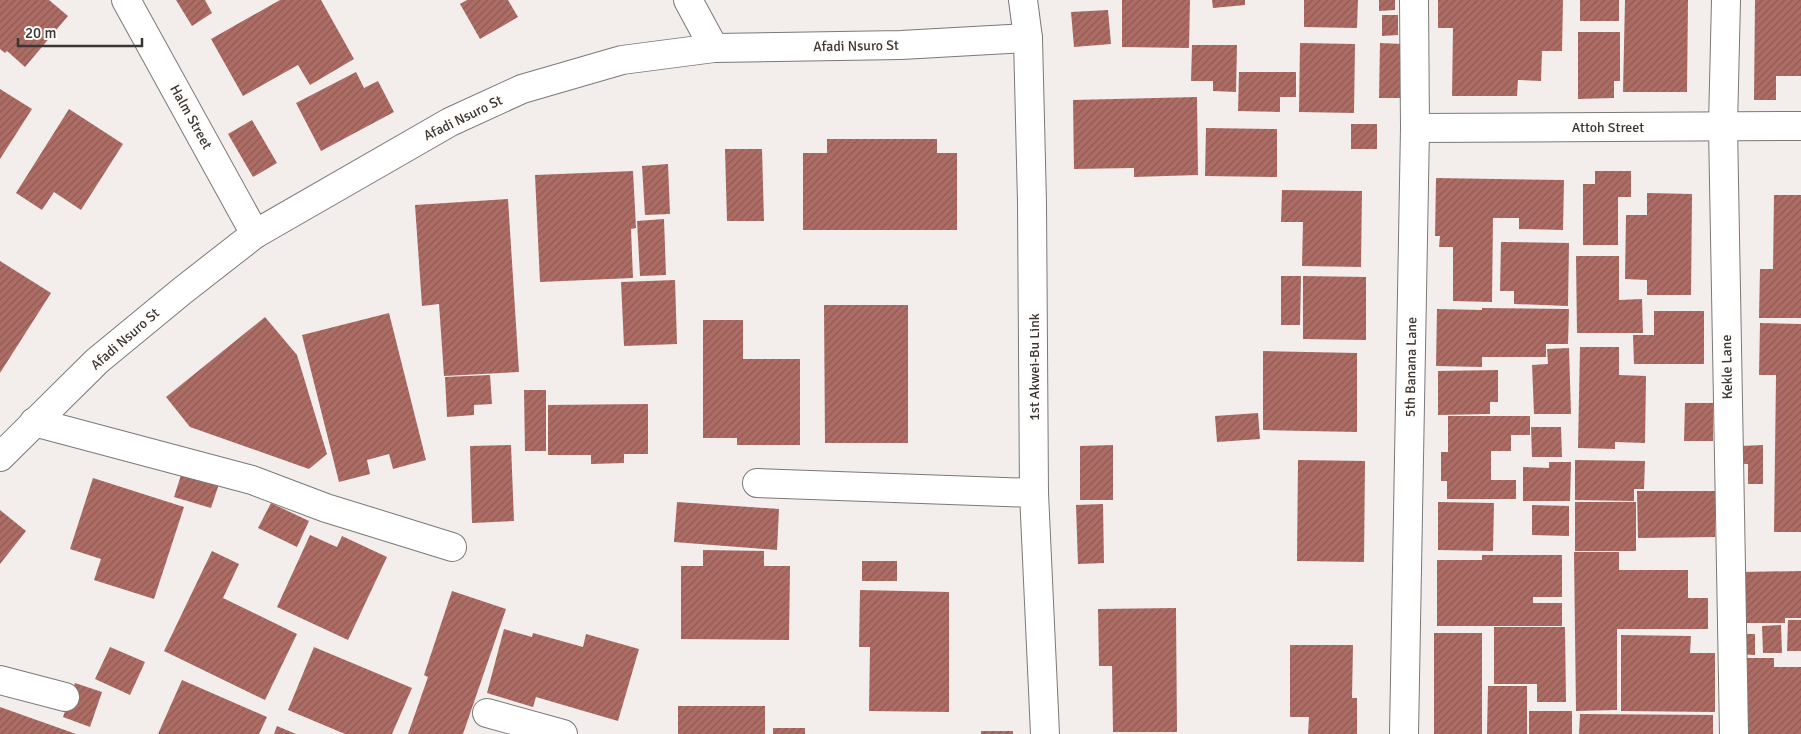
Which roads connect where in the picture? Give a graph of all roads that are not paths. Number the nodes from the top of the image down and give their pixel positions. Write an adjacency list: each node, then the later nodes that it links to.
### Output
1 (126, 0): 11 (street, Halm Street)
2 (688, 0): 7 (street)
3 (1023, 0): 6 (street, 1st Akwei-Bu Link)
4 (1414, 0): 10 (street, 5th Banana Lane)
5 (1726, 0): 8 (street, Kekle Lane)
6 (1028, 38): 7 (street, Afadi Nsuro St); 15 (street, 1st Akwei-Bu Link)
7 (714, 48): 11 (street, Afadi Nsuro St)
8 (1723, 126): 9 (street, Attoh Street); 10 (street, Attoh Street); 23 (street, Kekle Lane)
9 (1801, 126)
10 (1415, 128): 22 (street, 5th Banana Lane)
11 (255, 234): 12 (street, Afadi Nsuro St)
12 (34, 422): 13 (street, Afadi Nsuro St); 16 (street)
13 (0, 457)
14 (757, 483): 15 (street)
15 (1034, 493): 21 (street, 1st Akwei-Bu Link)
16 (452, 547)
17 (0, 680): 18 (street)
18 (65, 697)
19 (487, 713): 20 (street)
20 (564, 734)
21 (1045, 734)
22 (1404, 734)
23 (1734, 734)

